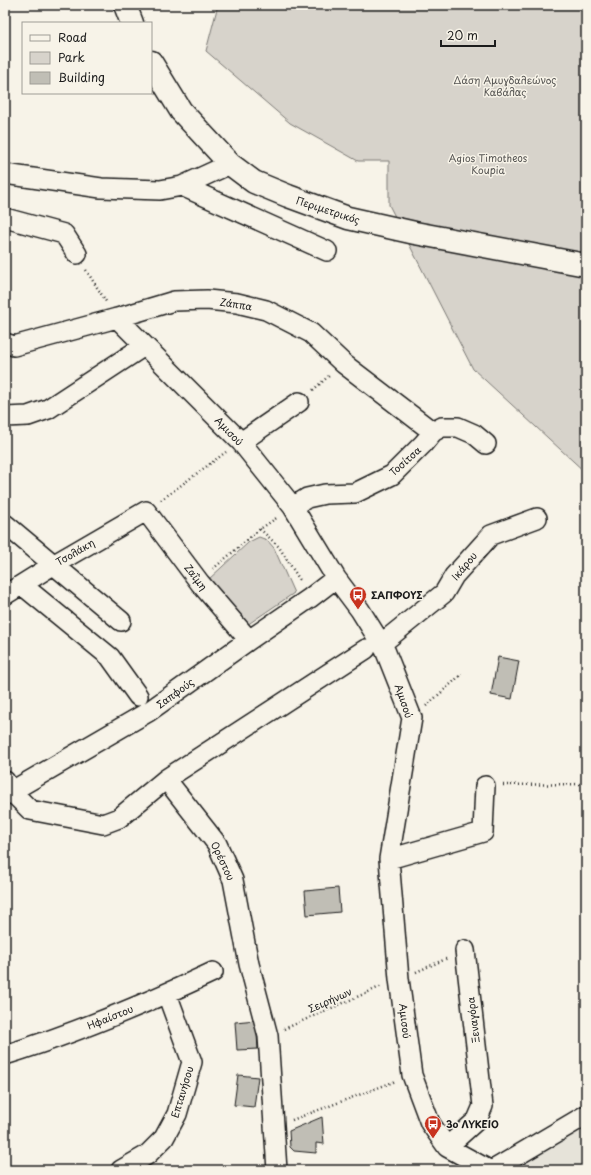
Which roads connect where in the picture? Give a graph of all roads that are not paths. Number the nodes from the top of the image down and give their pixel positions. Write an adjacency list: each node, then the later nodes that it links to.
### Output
1 (125, 5): 2 (main road)
2 (132, 22)
3 (152, 64): 4 (main road, Περιμετρικός)
4 (230, 164): 6 (street); 10 (main road, Περιμετρικός)
5 (5, 174): 6 (street)
6 (182, 186): 8 (street)
7 (5, 218): 9 (street)
8 (327, 251)
9 (76, 254)
10 (586, 264)
11 (116, 318): 12 (street, Ζάππα); 13 (street, Αμισού); 16 (street, Ζάππα)
12 (5, 343)
13 (144, 346): 15 (street); 17 (street, Αμισού)
14 (299, 402): 17 (street)
15 (5, 418)
16 (433, 432): 18 (street); 19 (street, Τοσίτσα)
17 (241, 442): 19 (street, Αμισού)
18 (486, 444)
19 (293, 507): 24 (street, Αμισού)
20 (146, 511): 23 (street, Τσολάκη); 28 (street, Ζαΐμη)
21 (537, 518): 29 (street, Ικάρου)
22 (5, 524): 23 (street)
23 (53, 565): 25 (street, Τσολάκη); 27 (street)
24 (336, 578): 28 (street, Σαπφούς); 29 (street, Αμισού)
25 (22, 585): 26 (street, Τσολάκη); 30 (street)
26 (5, 595)
27 (121, 621)
28 (249, 640): 33 (street, Σαπφούς)
29 (374, 647): 31 (street, Ικάρου); 34 (street, Αμισού)
30 (138, 696)
31 (166, 779): 33 (street); 42 (street, Ορέστου)
32 (485, 786): 34 (street)
33 (7, 789)
34 (390, 859): 40 (street, Αμισού)
35 (465, 950): 40 (street, Ξεναγόρα)
36 (212, 972): 37 (street, Ηφαίστου)
37 (167, 994): 38 (street, Ηφαίστου); 41 (street, Επτανήσου)
38 (5, 1056)
39 (586, 1115): 44 (street)
40 (447, 1147): 43 (street, Αμισού)
41 (121, 1170)
42 (277, 1170)
43 (489, 1170)
44 (492, 1170)

